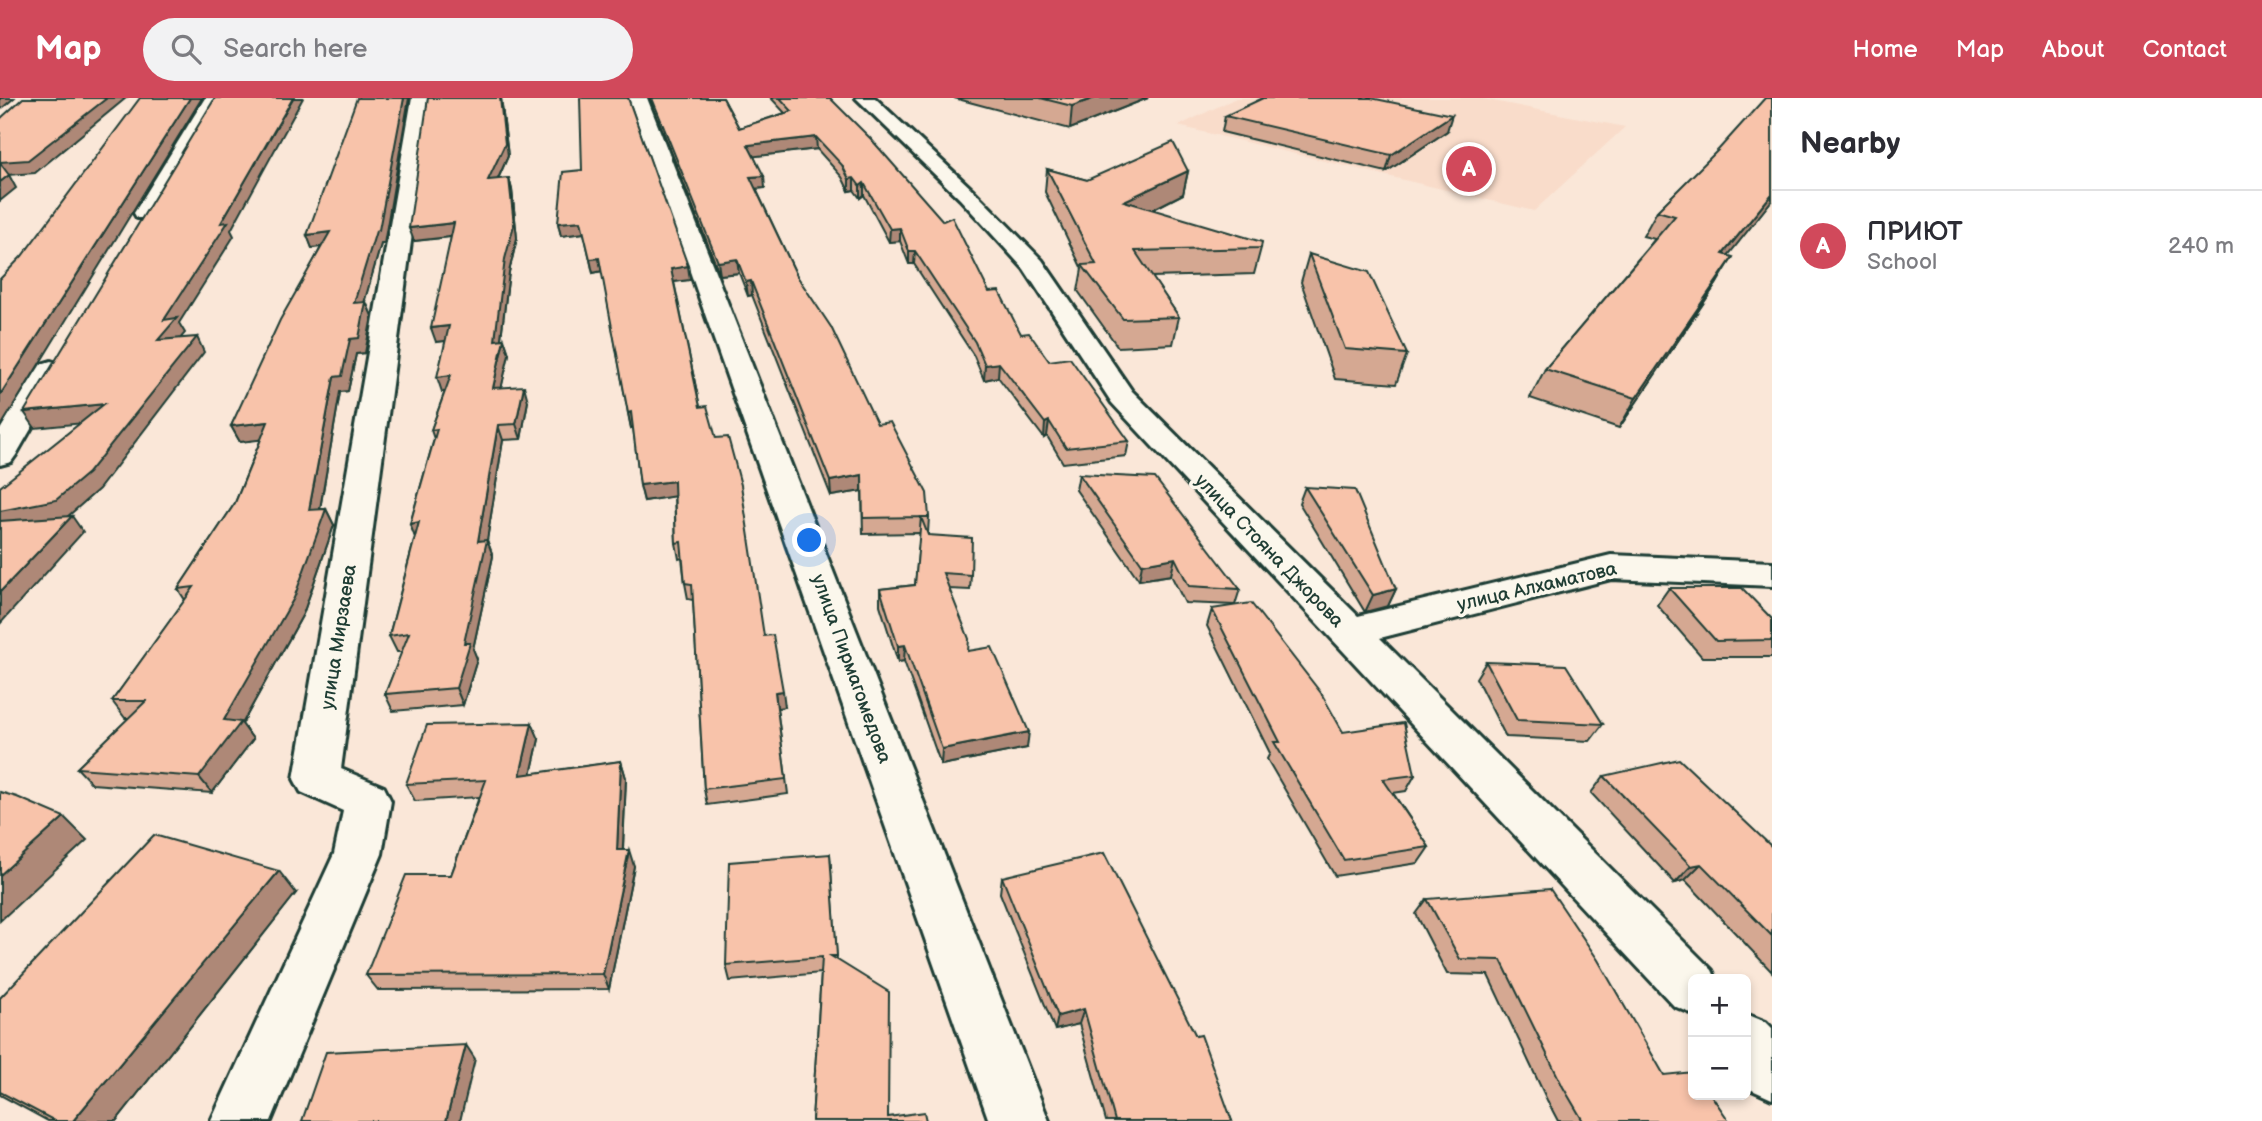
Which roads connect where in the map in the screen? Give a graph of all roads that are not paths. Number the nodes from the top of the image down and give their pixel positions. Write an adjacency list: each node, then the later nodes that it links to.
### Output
1 (215, 98): 5 (street)
2 (421, 98): 13 (street, улица Мирзаева)
3 (638, 98): 14 (street, улица Пирмагомедова)
4 (865, 98): 9 (street, улица Стояна Джорова)
5 (136, 229)
6 (64, 348): 7 (street)
7 (0, 455)
8 (1772, 574): 9 (street, улица Алхаматова)
9 (1348, 632): 10 (street, улица Стояна Джорова)
10 (1688, 983)
11 (1751, 1047): 12 (street)
12 (1772, 1070)
13 (241, 1121)
14 (1019, 1121)

